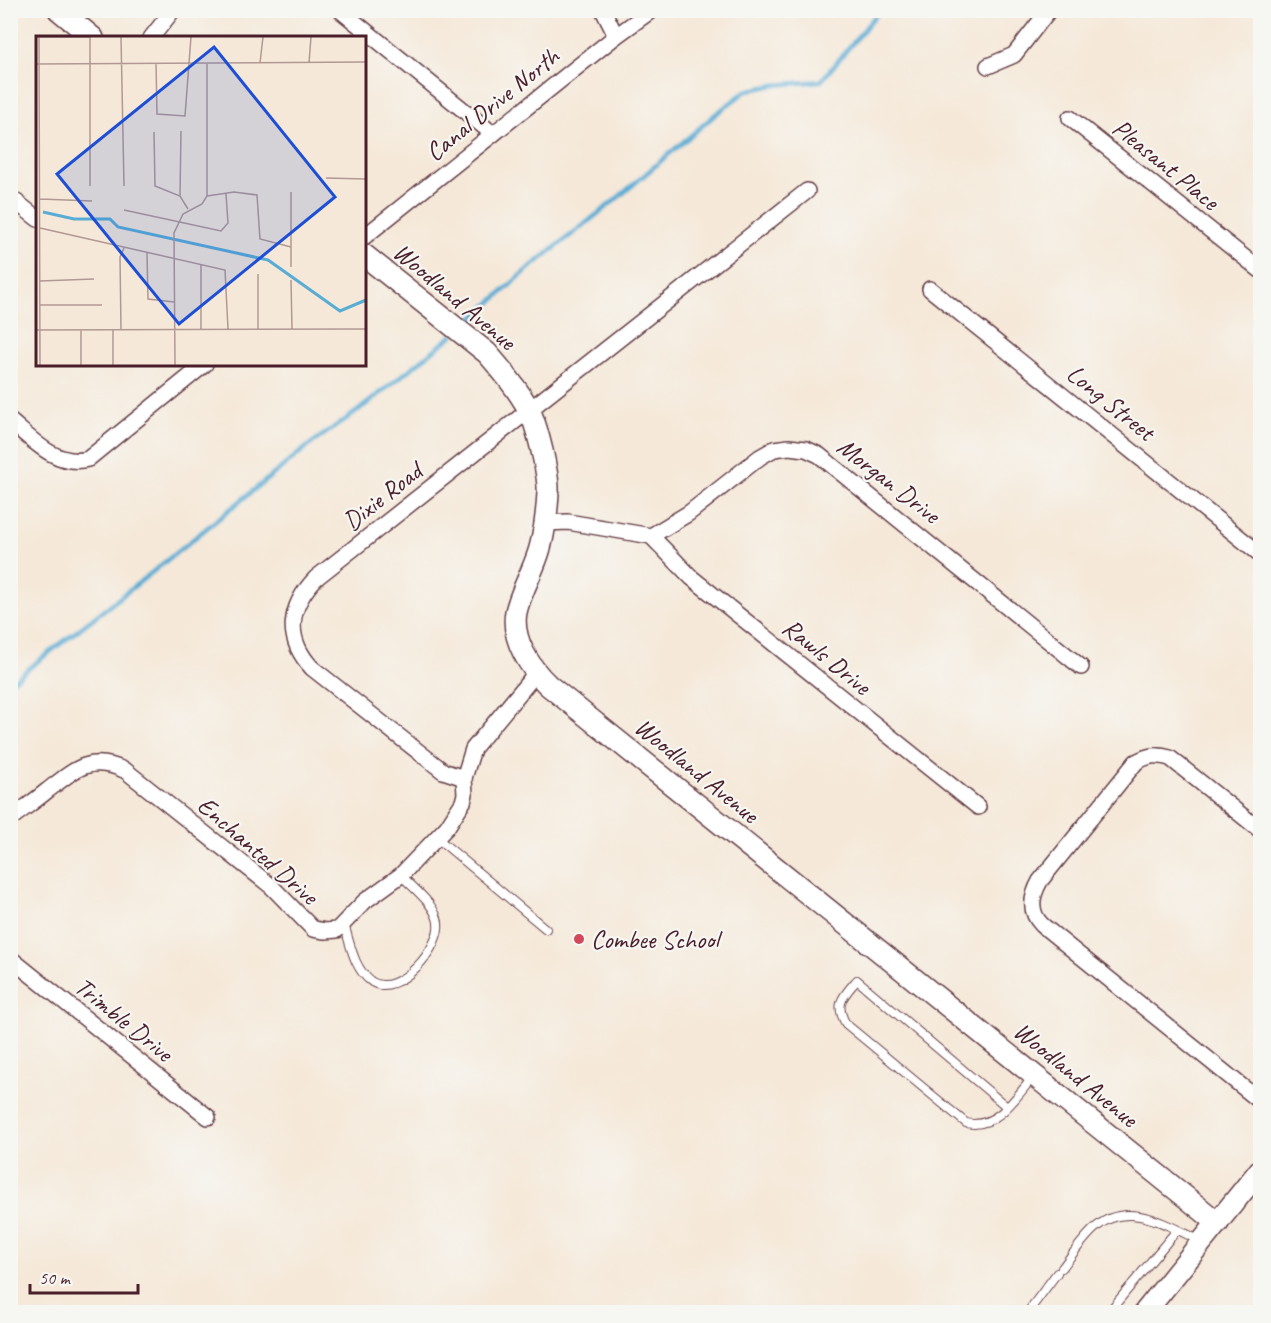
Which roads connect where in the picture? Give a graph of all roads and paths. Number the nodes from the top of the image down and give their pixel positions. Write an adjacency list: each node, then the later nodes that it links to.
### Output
1 (59, 10): 7 (street)
2 (173, 10): 8 (street)
3 (340, 10): 12 (street)
4 (603, 10): 9 (street)
5 (652, 10): 9 (street, Canal Drive North)
6 (1049, 10): 10 (street)
7 (91, 36)
8 (153, 36)
9 (616, 36): 12 (street, Canal Drive North)
10 (988, 66)
11 (1070, 118): 18 (street, Pleasant Place)
12 (493, 134): 16 (street, Canal Drive North)
13 (807, 191): 21 (street, Dixie Road)
14 (10, 197): 15 (street)
15 (36, 217)
16 (366, 235)
17 (366, 257): 21 (street, Woodland Avenue)
18 (1260, 270)
19 (930, 289): 25 (street, Long Street)
20 (204, 366): 22 (street)
21 (529, 410): 23 (street, Woodland Avenue); 28 (street, Dixie Road)
22 (10, 422)
23 (545, 523): 24 (street); 27 (street, Woodland Avenue)
24 (651, 536): 26 (street, Morgan Drive); 29 (street, Rawls Drive)
25 (1260, 554)
26 (1081, 667)
27 (536, 673): 28 (street); 37 (street, Woodland Avenue)
28 (464, 778): 32 (street)
29 (978, 807)
30 (10, 819): 34 (street, Enchanted Drive)
31 (1260, 830): 38 (street)
32 (437, 838): 33 (street); 35 (lane)
33 (401, 875): 34 (street); 34 (lane)
34 (344, 924)
35 (546, 929)
36 (10, 958): 40 (street, Trimble Drive)
37 (1034, 1076): 39 (lane); 42 (street, Woodland Avenue)
38 (1260, 1101)
39 (1007, 1107): 39 (lane)
40 (208, 1117)
41 (1260, 1170): 42 (street)
42 (1218, 1223): 44 (street)
43 (1177, 1230): 44 (lane); 45 (lane); 46 (lane)
44 (1203, 1242): 47 (street)
45 (1028, 1312)
46 (1109, 1312)
47 (1145, 1312)

